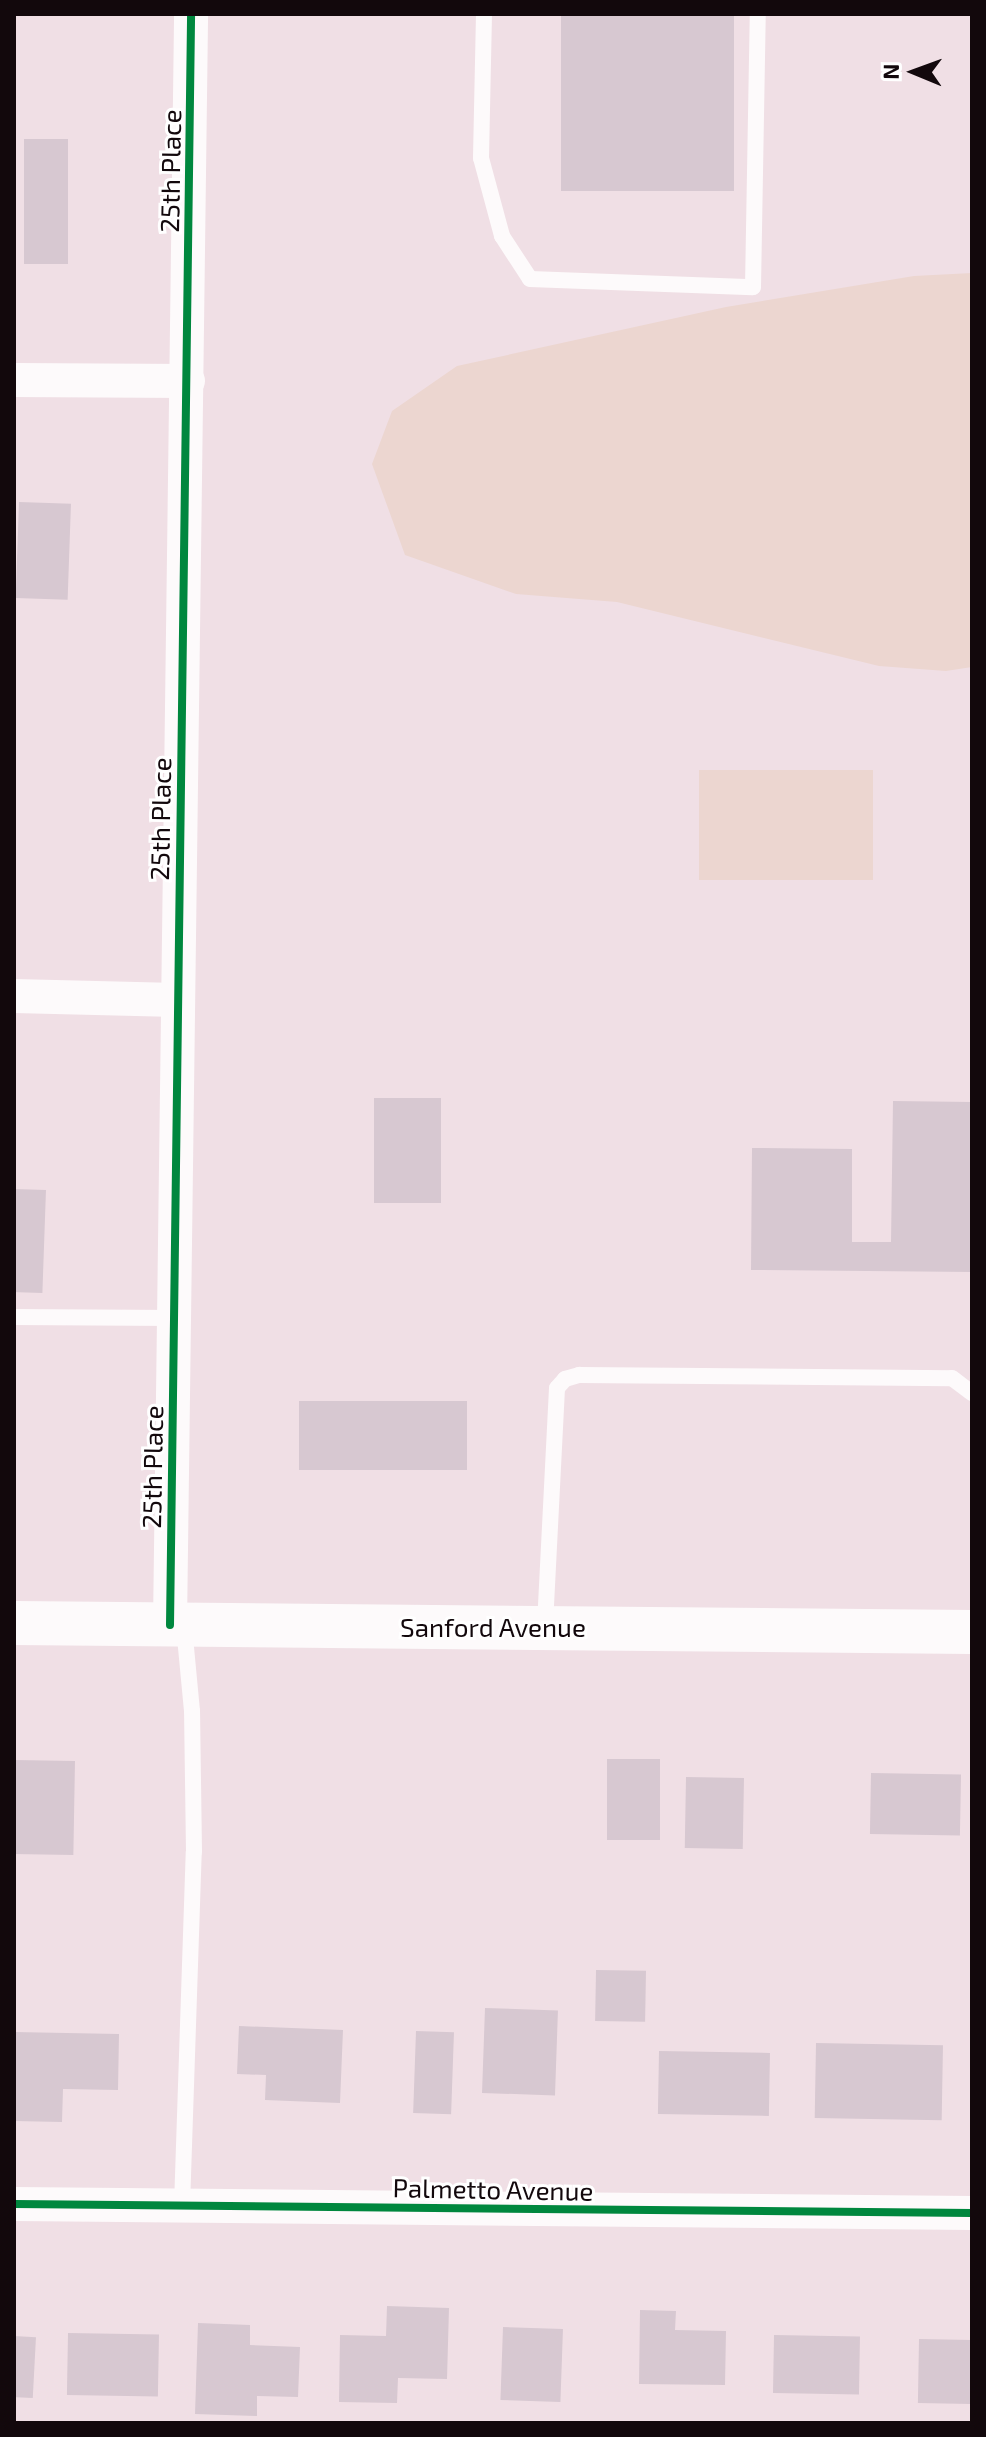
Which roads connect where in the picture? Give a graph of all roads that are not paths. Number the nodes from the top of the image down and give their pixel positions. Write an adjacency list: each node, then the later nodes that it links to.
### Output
1 (191, 14): 5 (street, 25th Place)
2 (484, 14): 3 (lane)
3 (758, 14)
4 (14, 380): 5 (street)
5 (188, 381): 7 (street, 25th Place)
6 (14, 996): 7 (street)
7 (177, 1000): 9 (street, 25th Place)
8 (14, 1317): 9 (lane)
9 (174, 1318): 12 (street, 25th Place)
10 (972, 1393): 13 (lane)
11 (14, 1623): 12 (main road, Sanford Avenue)
12 (177, 1625): 13 (main road, Sanford Avenue); 16 (lane)
13 (545, 1627): 14 (main road, Sanford Avenue)
14 (972, 1632)
15 (14, 2204): 16 (street, Palmetto Avenue)
16 (182, 2206): 17 (street, Palmetto Avenue)
17 (972, 2213)

